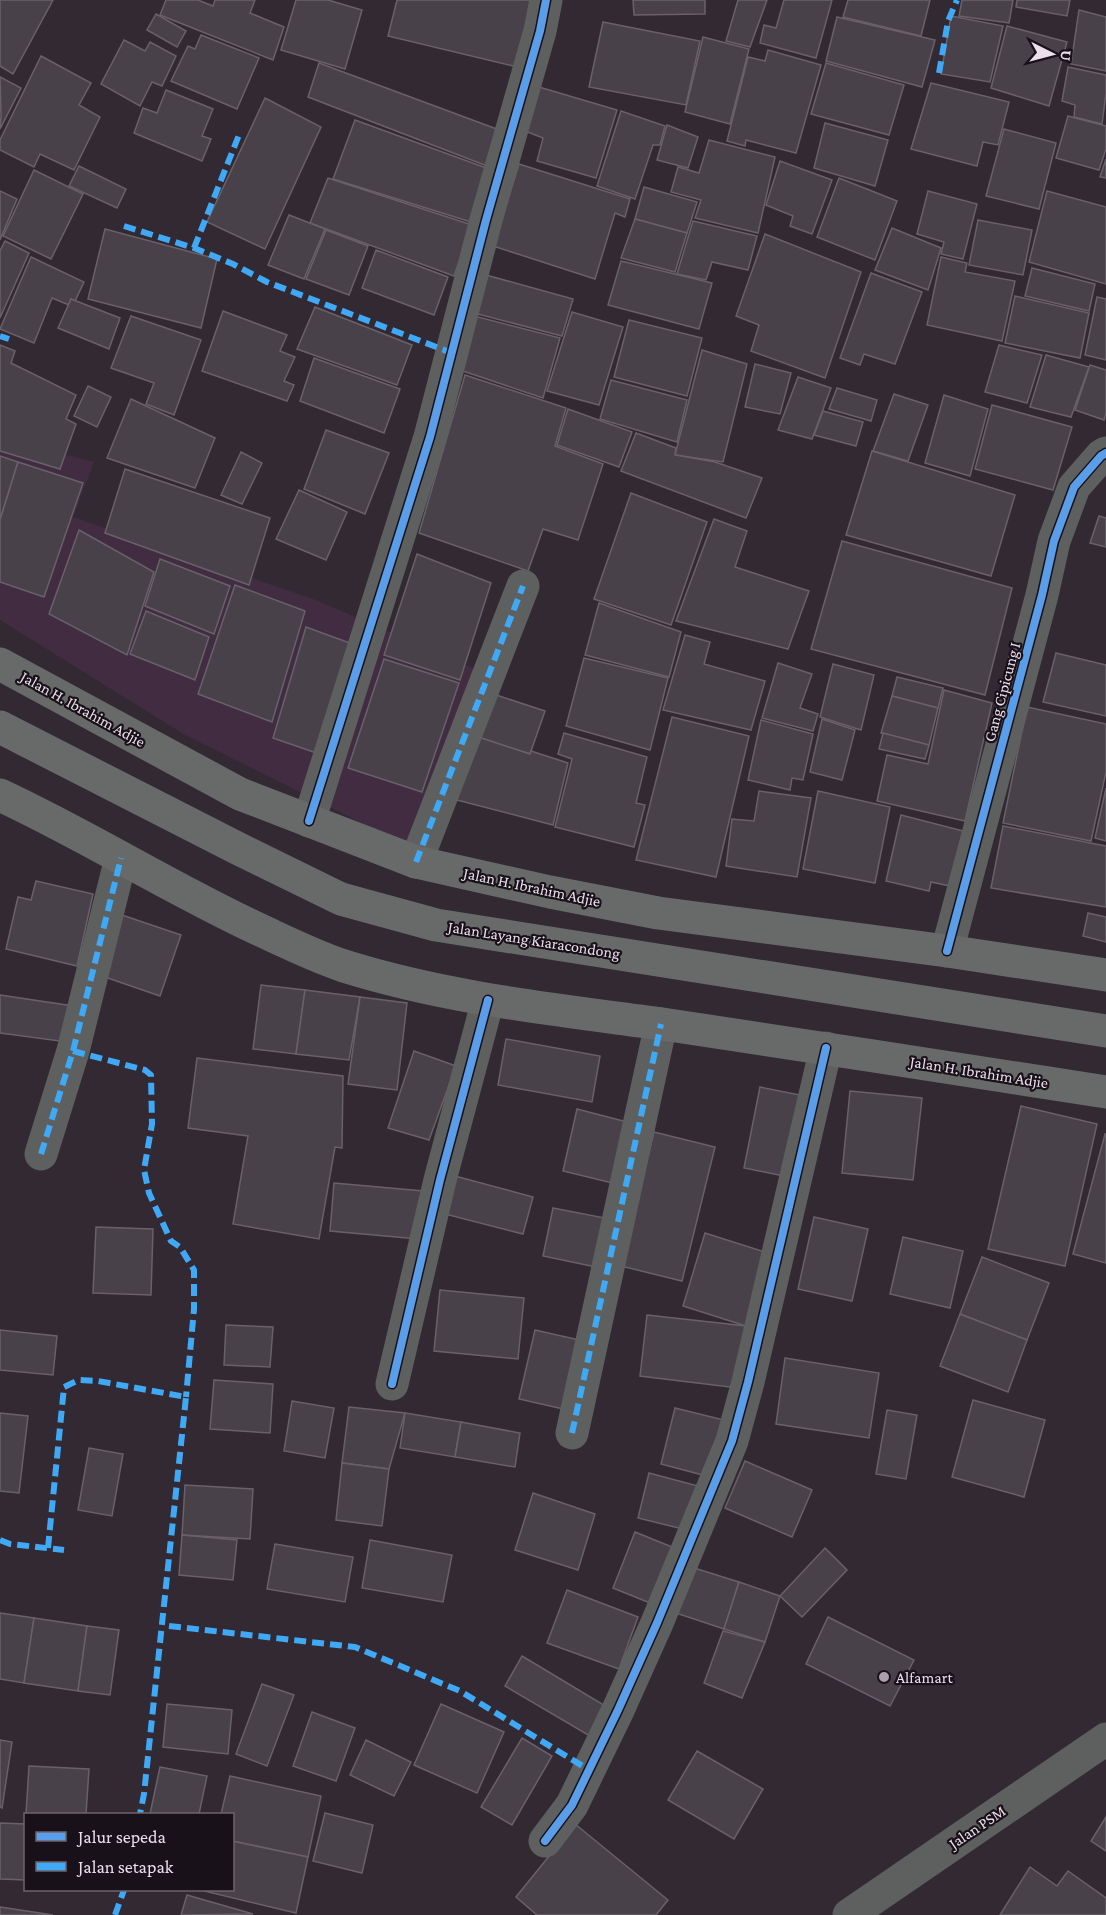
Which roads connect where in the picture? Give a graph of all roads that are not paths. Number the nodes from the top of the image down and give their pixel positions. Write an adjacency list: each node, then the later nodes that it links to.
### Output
1 (546, 0): 7 (street)
2 (1106, 453): 10 (street, Gang Cipicung I)
3 (523, 586): 9 (street)
4 (0, 664): 7 (main road, Jalan H. Ibrahim Adjie)
5 (0, 727): 14 (main road, Jalan Layang Kiaracondong)
6 (0, 795): 8 (main road, Jalan H. Ibrahim Adjie)
7 (309, 821): 9 (main road, Jalan H. Ibrahim Adjie)
8 (121, 858): 12 (main road, Jalan H. Ibrahim Adjie); 17 (street)
9 (416, 862): 10 (main road, Jalan H. Ibrahim Adjie)
10 (947, 951): 11 (main road, Jalan H. Ibrahim Adjie)
11 (1106, 975)
12 (488, 1000): 13 (main road, Jalan H. Ibrahim Adjie); 18 (street)
13 (661, 1024): 15 (main road, Jalan H. Ibrahim Adjie); 19 (street)
14 (1106, 1031)
15 (826, 1048): 16 (main road, Jalan H. Ibrahim Adjie); 21 (street)
16 (1106, 1092)
17 (41, 1154)
18 (392, 1384)
19 (572, 1433)
20 (1106, 1739): 22 (street, Jalan PSM)
21 (545, 1841)
22 (849, 1915)

